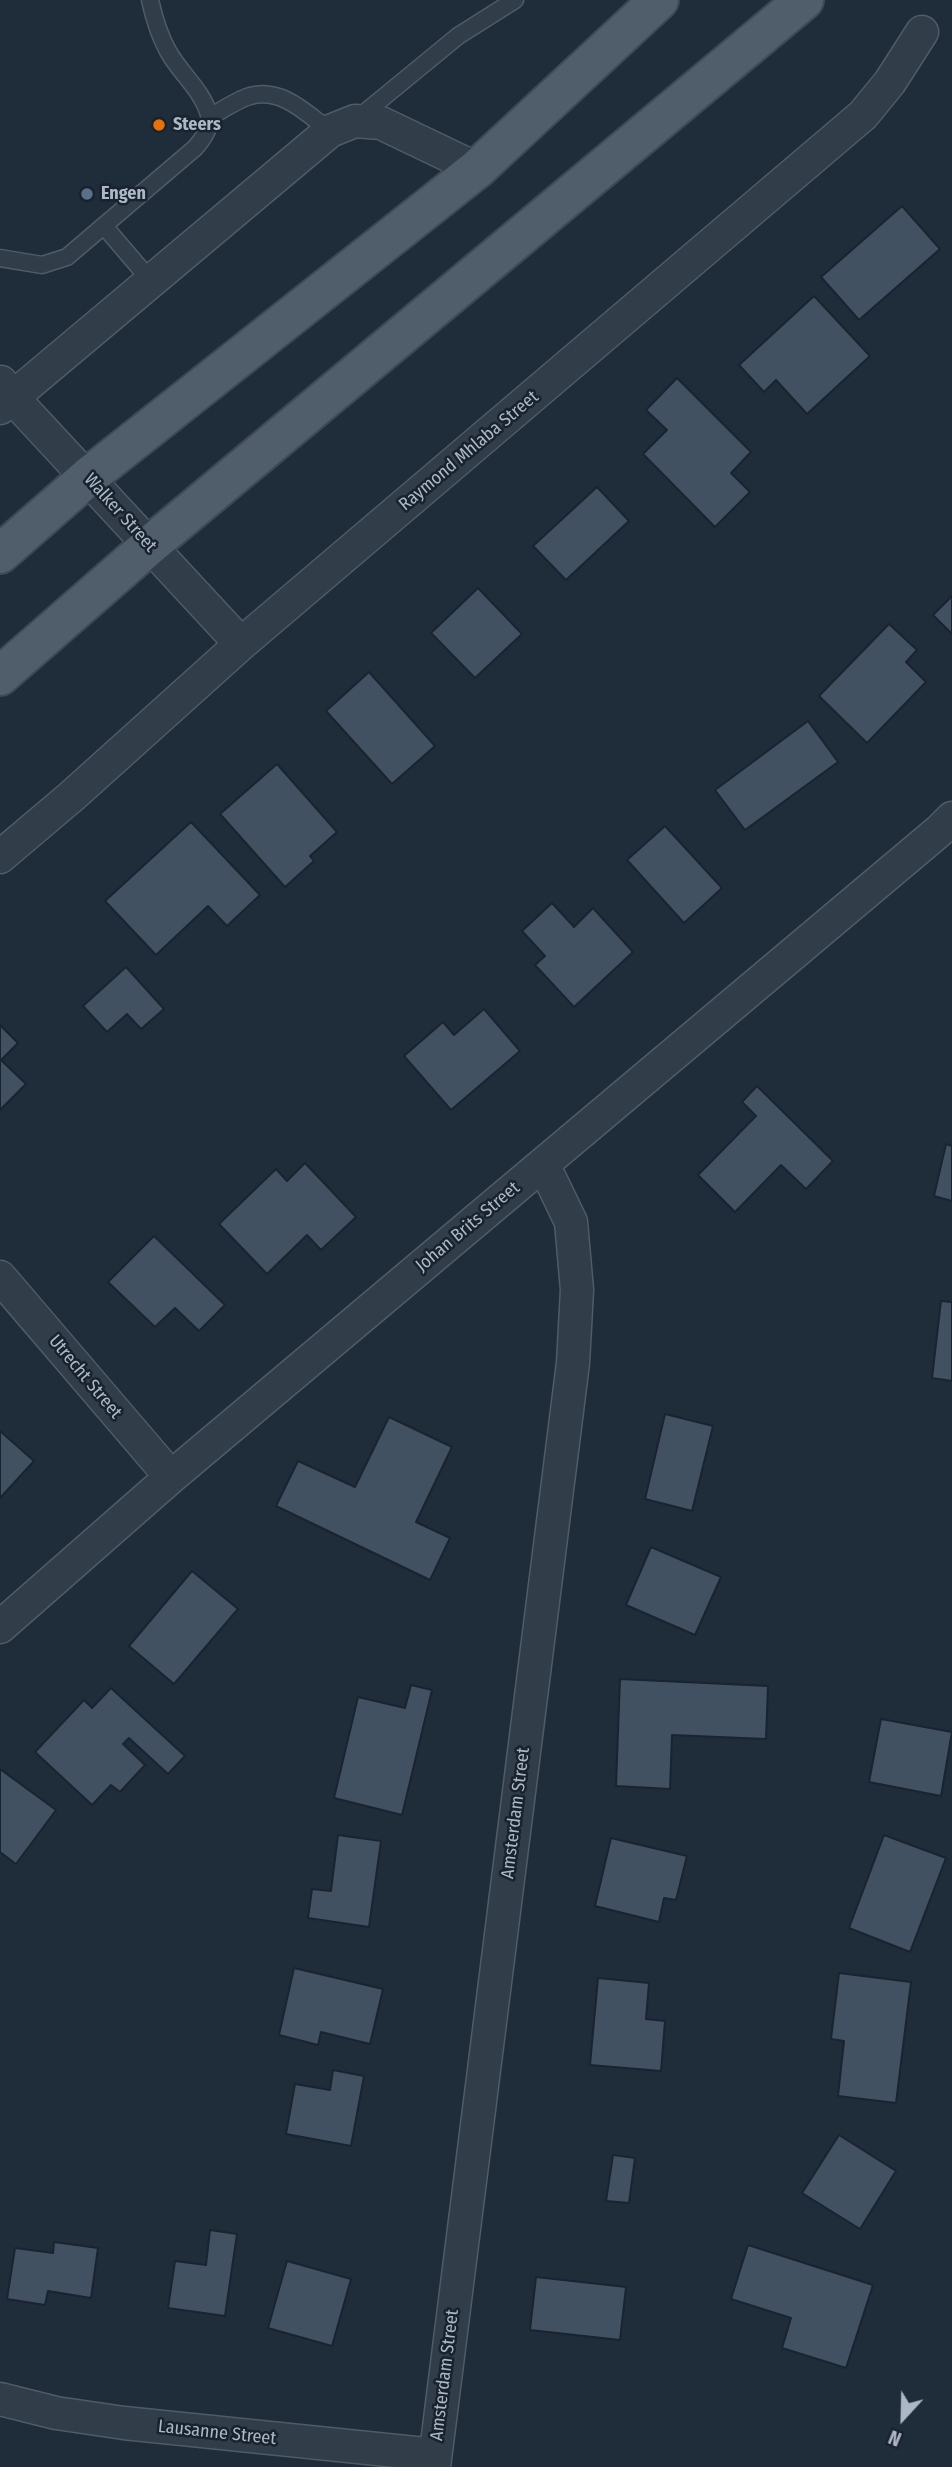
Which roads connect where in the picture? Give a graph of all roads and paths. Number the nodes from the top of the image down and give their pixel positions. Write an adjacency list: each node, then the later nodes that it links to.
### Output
1 (150, 0): 6 (lane)
2 (515, 0): 7 (lane)
3 (659, 0): 8 (main road)
4 (804, 0): 14 (main road)
5 (922, 32): 16 (street, Raymond Mhlaba Street)
6 (210, 117): 7 (lane); 9 (lane)
7 (343, 126): 8 (street); 11 (street)
8 (477, 169): 13 (main road)
9 (104, 226): 10 (lane); 11 (lane)
10 (0, 258)
11 (151, 281): 12 (street)
12 (4, 395): 13 (street, Walker Street)
13 (88, 477): 14 (street, Walker Street); 15 (main road)
14 (149, 546): 16 (street, Walker Street); 17 (main road)
15 (0, 554)
16 (241, 644): 19 (street, Raymond Mhlaba Street)
17 (0, 677)
18 (948, 827): 20 (street, Johan Brits Street)
19 (0, 857)
20 (543, 1164): 22 (street, Johan Brits Street); 25 (street, Amsterdam Street)
21 (0, 1277): 22 (street, Utrecht Street)
22 (171, 1477): 23 (street, Johan Brits Street)
23 (0, 1627)
24 (0, 2399): 25 (street, Lausanne Street)
25 (434, 2461)

